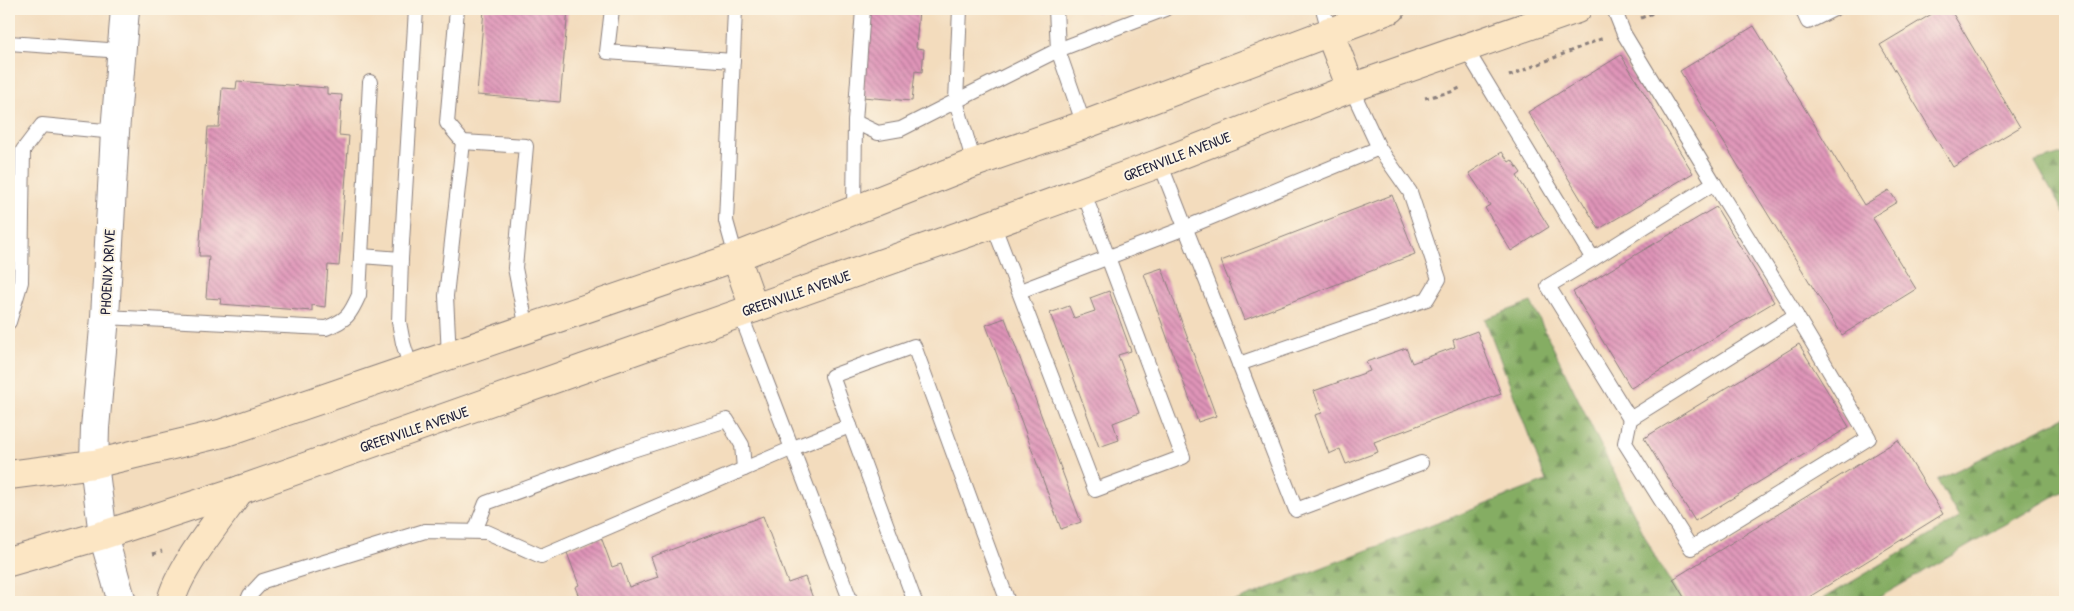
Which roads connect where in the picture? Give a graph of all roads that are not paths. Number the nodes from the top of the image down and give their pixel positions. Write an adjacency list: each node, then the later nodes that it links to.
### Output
1 (125, 9): 20 (street, PHOENIX DRIVE)
2 (416, 9): 40 (lane)
3 (457, 9): 28 (lane)
4 (612, 9): 21 (lane)
5 (735, 9): 21 (lane)
6 (863, 9): 25 (lane)
7 (960, 9): 24 (lane)
8 (1056, 9): 19 (lane)
9 (1165, 9): 15 (lane)
10 (1391, 9): 16 (main road)
11 (1577, 9): 18 (main road, GREENVILLE AVENUE)
12 (1614, 9): 32 (lane)
13 (1802, 9): 14 (lane)
14 (1834, 9)
15 (1140, 13): 19 (lane)
16 (1326, 20): 23 (main road); 26 (main road)
17 (9, 42): 20 (lane)
18 (1466, 49): 23 (main road, GREENVILLE AVENUE); 41 (lane)
19 (1058, 50): 24 (lane); 26 (lane)
20 (122, 51): 27 (street, PHOENIX DRIVE)
21 (733, 61): 38 (lane)
22 (370, 82): 37 (lane)
23 (1351, 88): 29 (lane); 31 (main road, GREENVILLE AVENUE)
24 (956, 102): 25 (lane); 30 (lane)
25 (855, 122): 34 (lane)
26 (1084, 125): 30 (main road)
27 (115, 132): 45 (street, PHOENIX DRIVE); 46 (lane)
28 (463, 142): 47 (lane); 48 (lane)
29 (1379, 148): 36 (lane); 49 (lane)
30 (974, 163): 34 (main road)
31 (1160, 164): 33 (main road, GREENVILLE AVENUE); 36 (lane)
32 (1714, 184): 41 (lane); 44 (lane)
33 (1083, 191): 35 (main road, GREENVILLE AVENUE); 39 (lane)
34 (854, 210): 38 (main road)
35 (993, 224): 42 (lane); 43 (main road, GREENVILLE AVENUE)
36 (1185, 228): 39 (lane); 49 (lane)
37 (361, 256): 40 (lane); 45 (lane)
38 (736, 257): 43 (main road); 47 (main road)
39 (1109, 258): 42 (lane); 42 (lane)
40 (401, 259): 50 (lane)
41 (1593, 259): 51 (lane)
42 (1020, 291)
43 (747, 310): 53 (lane); 58 (main road, GREENVILLE AVENUE)
44 (1796, 315): 51 (lane); 51 (lane)
45 (105, 317): 55 (street, PHOENIX DRIVE)
46 (9, 322)
47 (527, 329): 48 (main road)
48 (448, 356): 50 (main road)
49 (1238, 364): 54 (lane)
50 (411, 369): 55 (main road)
51 (1630, 419)
52 (850, 426): 53 (lane); 66 (lane); 67 (lane)
53 (793, 448): 56 (lane); 65 (lane)
54 (1420, 463)
55 (94, 464): 57 (main road); 60 (street, PHOENIX DRIVE)
56 (744, 469): 59 (lane); 59 (lane)
57 (9, 475)
58 (240, 490): 60 (main road, GREENVILLE AVENUE); 63 (main road)
59 (475, 532): 64 (lane)
60 (102, 535): 61 (main road, GREENVILLE AVENUE); 62 (street, PHOENIX DRIVE)
61 (9, 562)
62 (122, 602)
63 (171, 602)
64 (247, 602)
65 (851, 602)
66 (915, 602)
67 (1008, 602)

